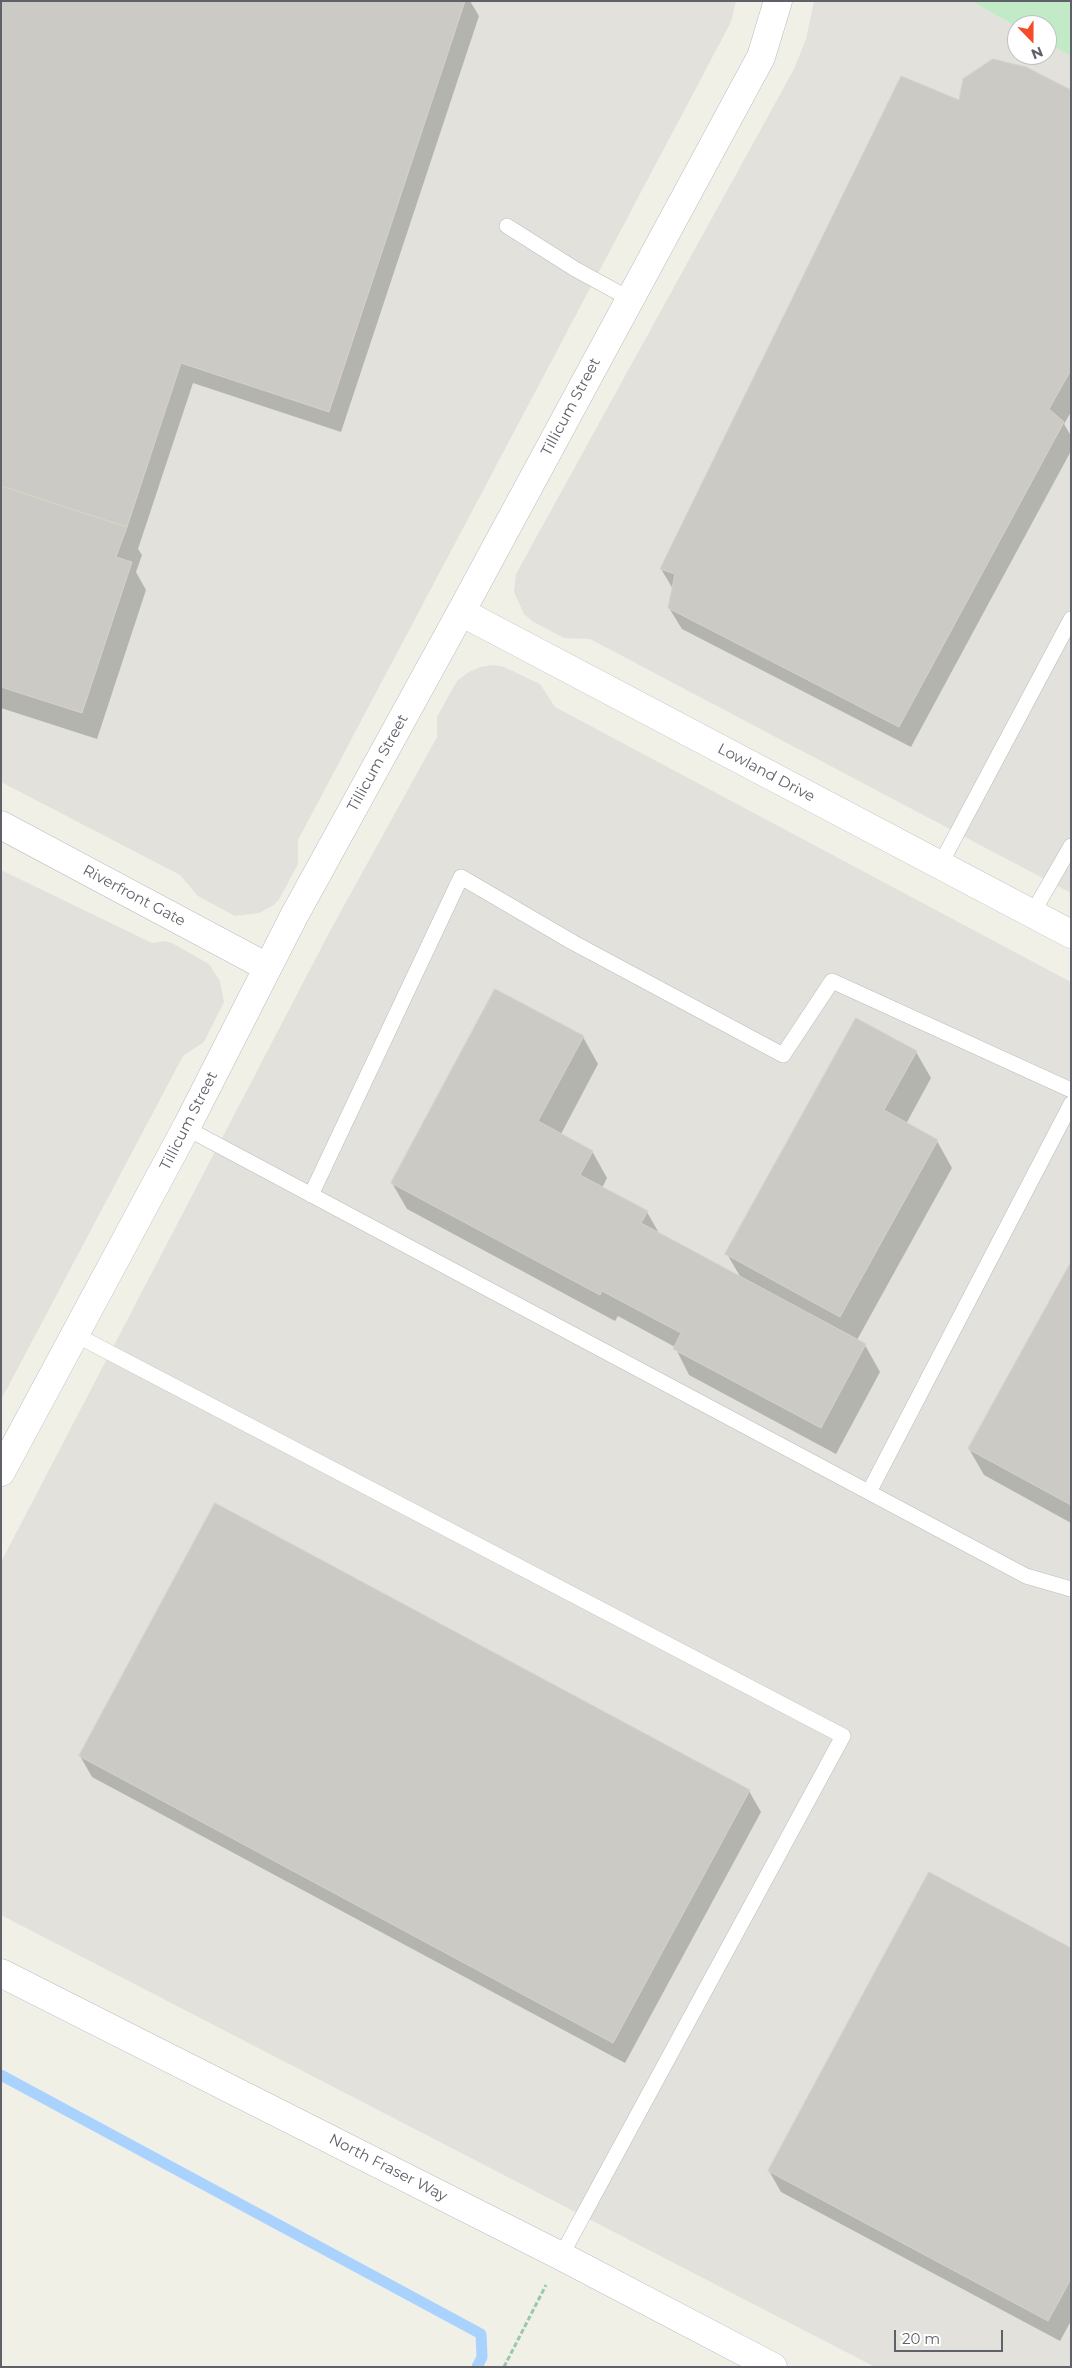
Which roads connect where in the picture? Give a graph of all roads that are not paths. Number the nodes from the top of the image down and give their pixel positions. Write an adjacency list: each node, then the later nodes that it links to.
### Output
1 (778, 1): 3 (street, Tillicum Street)
2 (507, 226): 3 (lane)
3 (630, 299): 4 (street, Tillicum Street)
4 (461, 612): 8 (street, Lowland Drive); 11 (street, Tillicum Street)
5 (1071, 619): 8 (lane)
6 (1, 825): 11 (street, Riverfront Gate)
7 (1071, 846): 9 (lane)
8 (940, 865): 9 (street, Lowland Drive)
9 (1032, 914): 10 (street, Lowland Drive)
10 (1071, 934)
11 (267, 967): 14 (street, Tillicum Street)
12 (1071, 1090): 15 (lane)
13 (1071, 1104): 18 (lane)
14 (186, 1128): 15 (lane); 16 (street, Tillicum Street)
15 (311, 1195): 18 (lane)
16 (76, 1335): 17 (street, Tillicum Street); 21 (lane)
17 (1, 1472)
18 (869, 1492): 19 (lane)
19 (1071, 1589)
20 (1, 1973): 21 (street, North Fraser Way)
21 (561, 2256): 22 (street, North Fraser Way)
22 (773, 2367)

